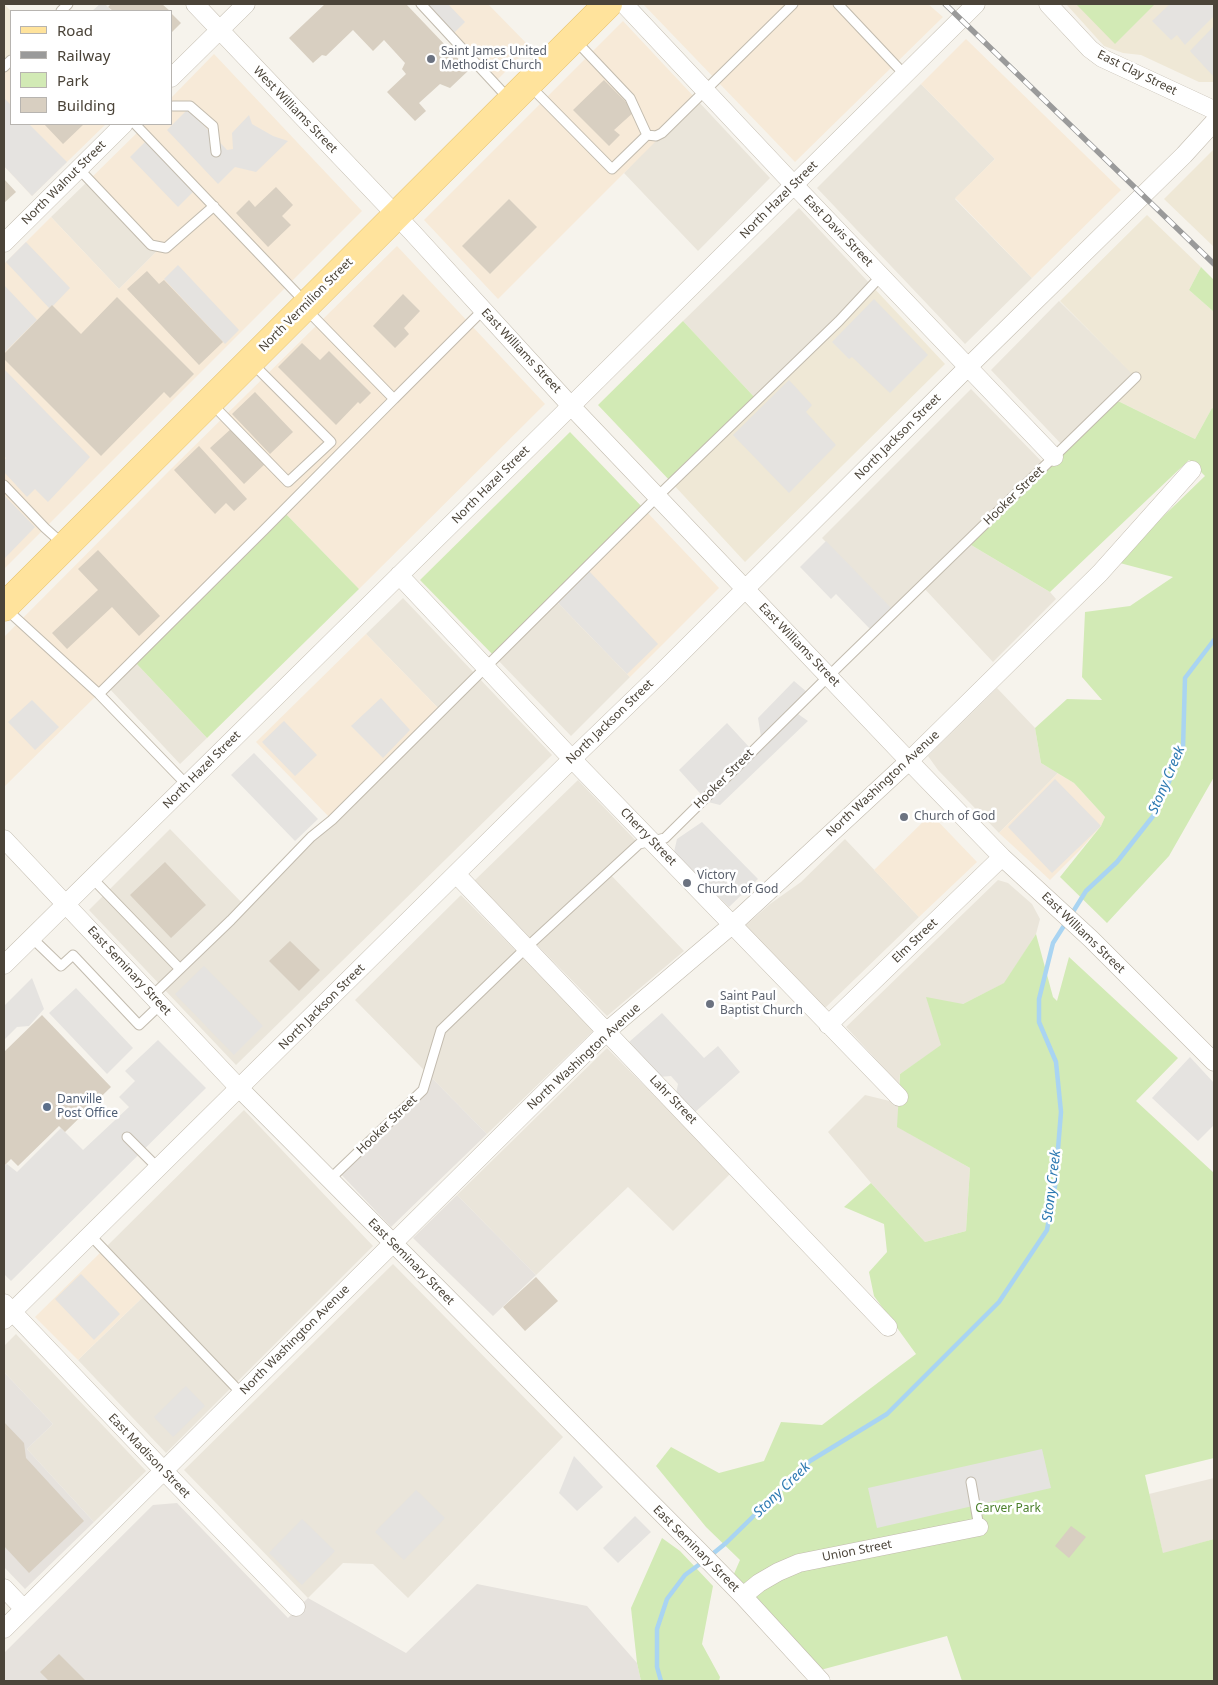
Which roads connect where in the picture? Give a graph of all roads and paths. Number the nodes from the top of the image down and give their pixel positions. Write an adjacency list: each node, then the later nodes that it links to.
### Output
1 (195, 4): 10 (street, West Williams Street)
2 (246, 4): 10 (street)
3 (421, 4): 14 (lane)
4 (608, 4): 11 (main road, North Vermilion Street)
5 (624, 4): 15 (street, East Davis Street)
6 (793, 4): 15 (lane)
7 (838, 4): 12 (lane)
8 (976, 4): 12 (street, North Hazel Street)
9 (1048, 4): 17 (street, East Clay Street)
10 (220, 30): 13 (street); 26 (street, West Williams Street)
11 (573, 38): 14 (main road, North Vermilion Street); 21 (lane)
12 (905, 74): 24 (street, North Hazel Street)
13 (172, 77)
14 (519, 92): 21 (lane); 26 (main road, North Vermilion Street)
15 (705, 92): 21 (lane); 24 (street, East Davis Street)
16 (173, 106): 22 (lane)
17 (1214, 110)
18 (1214, 122): 32 (street, North Jackson Street)
19 (123, 125): 23 (street, North Walnut Street)
20 (136, 125): 25 (lane)
21 (647, 135)
22 (216, 152)
23 (79, 169): 25 (lane); 27 (street, North Walnut Street)
24 (794, 185): 28 (street, East Davis Street); 36 (street, North Hazel Street)
25 (214, 206): 29 (lane)
26 (396, 216): 29 (main road, North Vermilion Street); 30 (street, East Williams Street)
27 (4, 243)
28 (881, 276): 32 (street, East Davis Street); 40 (lane)
29 (306, 306): 31 (main road, North Vermilion Street); 34 (lane)
30 (484, 310): 34 (lane); 36 (street, East Williams Street)
31 (250, 361): 35 (main road, North Vermilion Street); 35 (lane)
32 (968, 367): 37 (street, East Davis Street); 43 (street, North Jackson Street)
33 (1136, 377): 37 (lane, Hooker Street)
34 (394, 399): 47 (lane)
35 (210, 401): 41 (main road, North Vermilion Street)
36 (571, 406): 40 (street, East Williams Street); 42 (street, North Hazel Street)
37 (1054, 457): 46 (lane, Hooker Street)
38 (1192, 470): 49 (street, North Washington Avenue)
39 (4, 485): 41 (lane)
40 (658, 496): 43 (street, East Williams Street); 45 (lane)
41 (65, 546): 44 (main road, North Vermilion Street)
42 (399, 575): 45 (street, Cherry Street); 50 (street, North Hazel Street)
43 (746, 588): 46 (street, East Williams Street); 48 (street, North Jackson Street)
44 (4, 607): 47 (lane)
45 (485, 667): 48 (street, Cherry Street); 61 (lane)
46 (829, 676): 49 (street, East Williams Street); 52 (lane, Hooker Street)
47 (99, 694): 50 (lane)
48 (572, 758): 52 (street, Cherry Street); 54 (street, North Jackson Street)
49 (909, 760): 53 (street, East Williams Street); 57 (street, North Washington Avenue)
50 (187, 785): 55 (street, North Hazel Street)
51 (4, 839): 56 (street, East Seminary Street)
52 (651, 841): 57 (street, Cherry Street); 59 (lane, Hooker Street)
53 (1002, 857): 63 (street, Elm Street); 65 (street, East Williams Street)
54 (456, 874): 59 (street, Lahr Street); 66 (street, North Jackson Street)
55 (92, 878): 56 (street, North Hazel Street); 61 (lane)
56 (66, 904): 58 (street, North Hazel Street); 62 (street, East Seminary Street)
57 (733, 924): 63 (street, Cherry Street); 64 (street, North Washington Avenue)
58 (32, 938): 60 (street, North Hazel Street); 62 (lane)
59 (526, 948): 64 (street, Lahr Street); 70 (lane, Hooker Street)
60 (4, 965)
61 (180, 969): 62 (lane)
62 (156, 1001): 66 (street, East Seminary Street)
63 (828, 1025): 67 (street, Cherry Street)
64 (607, 1031): 72 (street, North Washington Avenue); 74 (street, Lahr Street)
65 (1214, 1062)
66 (239, 1088): 69 (street, North Jackson Street); 70 (street, East Seminary Street)
67 (899, 1097)
68 (127, 1137): 69 (lane)
69 (158, 1168): 71 (street, North Jackson Street)
70 (329, 1180): 72 (street, East Seminary Street)
71 (90, 1235): 73 (street, North Jackson Street); 75 (lane)
72 (393, 1244): 75 (street, North Washington Avenue); 80 (street, East Seminary Street)
73 (7, 1311): 76 (street, East Madison Street)
74 (888, 1327)
75 (241, 1393): 76 (street, North Washington Avenue)
76 (164, 1471): 81 (street, East Madison Street); 82 (street, North Washington Avenue)
77 (971, 1482): 78 (lane)
78 (979, 1527): 80 (street, Union Street)
79 (4, 1588): 82 (street)
80 (743, 1596): 84 (street, East Seminary Street)
81 (296, 1607)
82 (24, 1609): 83 (street, North Washington Avenue)
83 (4, 1629)
84 (821, 1681)

